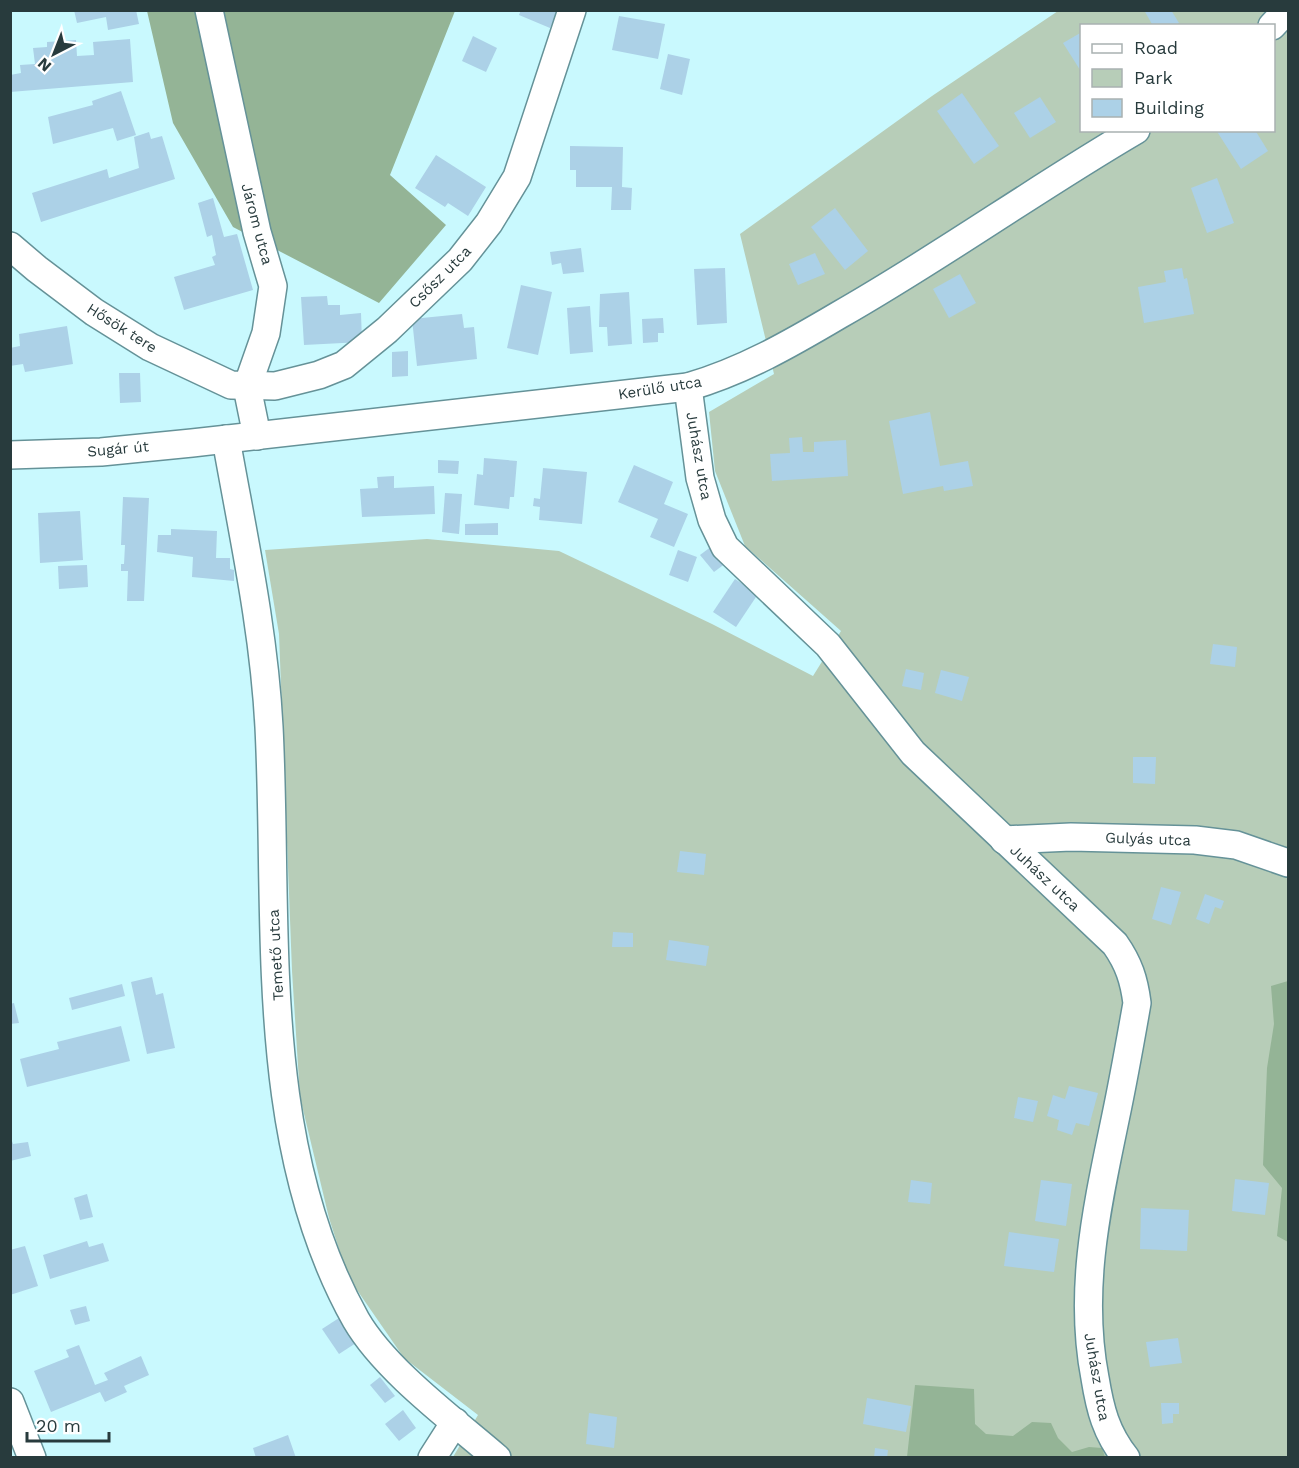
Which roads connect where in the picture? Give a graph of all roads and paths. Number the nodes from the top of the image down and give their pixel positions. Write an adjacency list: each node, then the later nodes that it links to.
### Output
1 (209, 10): 7 (street, Járom utca)
2 (572, 10): 7 (street, Csősz utca)
3 (1287, 10): 4 (street)
4 (1274, 24)
5 (1133, 132): 8 (street, Kerülő utca)
6 (10, 246): 7 (street, Hősök tere)
7 (247, 387): 9 (street)
8 (688, 387): 9 (street, Kerülő utca); 12 (street, Juhász utca)
9 (257, 436): 10 (street, Kerülő utca)
10 (226, 439): 11 (street, Sugár út); 15 (street, Temető utca)
11 (10, 455)
12 (1004, 840): 13 (street, Gulyás utca); 19 (street, Juhász utca)
13 (1288, 863)
14 (10, 1402): 16 (street)
15 (455, 1422): 17 (street); 18 (street, Temető utca)
16 (32, 1458)
17 (432, 1458)
18 (497, 1458)
19 (1126, 1458)

